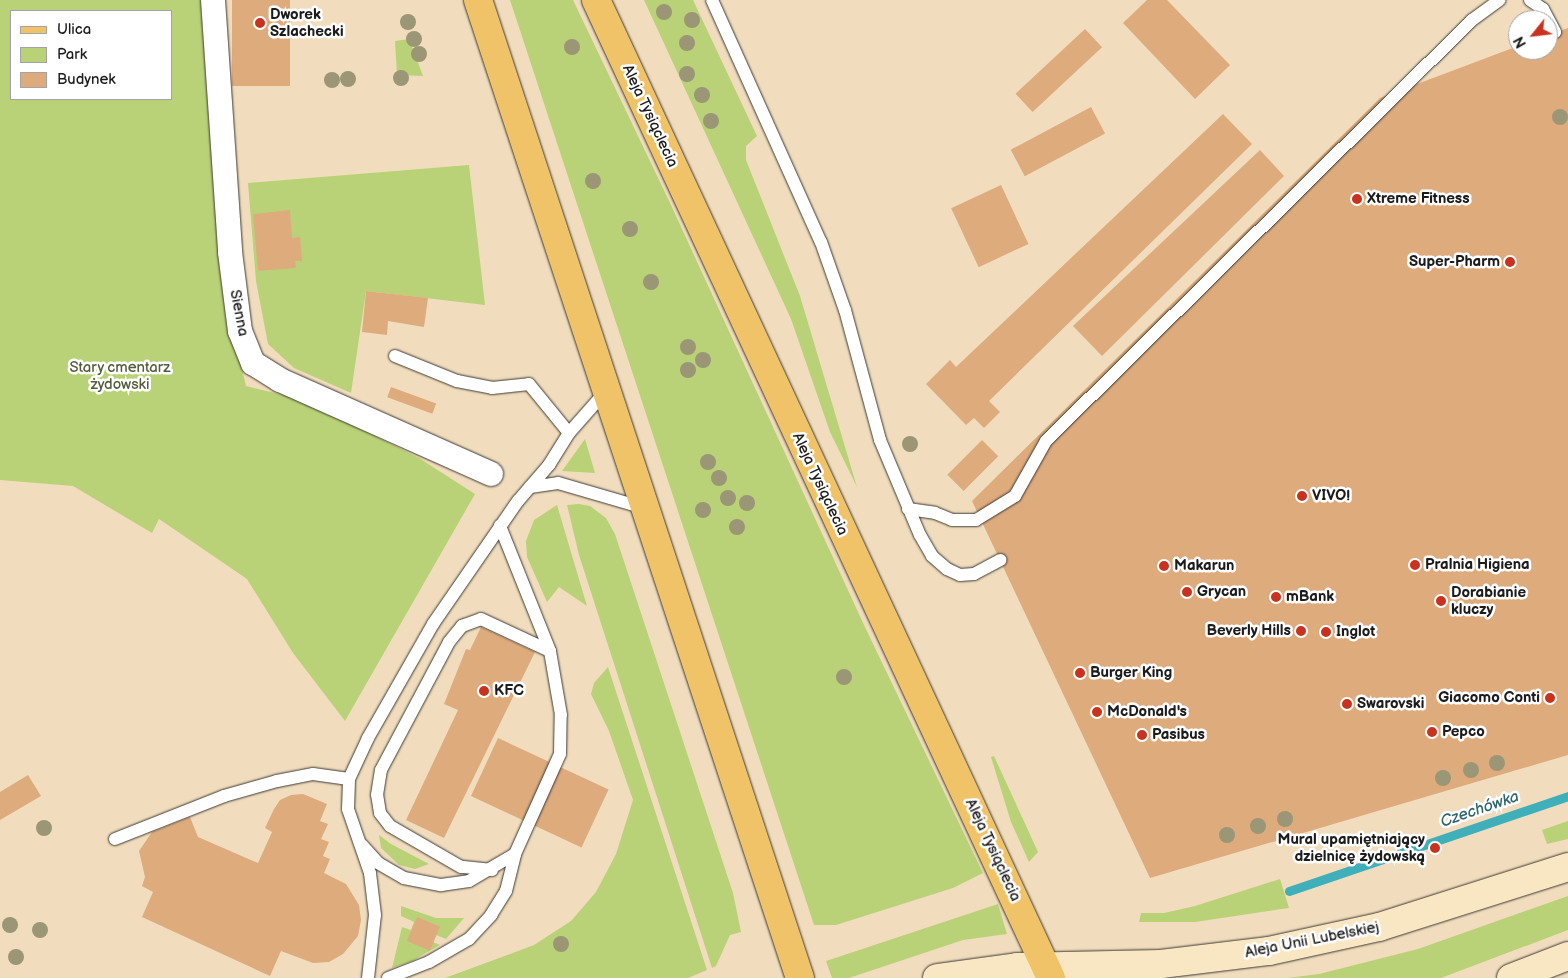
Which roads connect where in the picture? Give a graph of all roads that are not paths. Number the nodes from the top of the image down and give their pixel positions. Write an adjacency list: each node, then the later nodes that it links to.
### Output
1 (213, 0): 11 (street, Sienna)
2 (478, 0): 9 (main road)
3 (596, 0): 25 (main road, Aleja Tysiąclecia)
4 (712, 0): 14 (lane)
5 (1500, 0): 14 (lane)
6 (1530, 0): 7 (lane)
7 (1544, 10)
8 (395, 356): 10 (lane)
9 (606, 391): 10 (lane); 13 (main road)
10 (569, 433): 12 (lane)
11 (491, 474)
12 (530, 487): 13 (lane); 15 (lane)
13 (644, 508): 28 (main road)
14 (908, 509): 16 (lane)
15 (500, 526): 17 (lane); 18 (lane)
16 (1000, 560)
17 (550, 651): 21 (lane); 23 (lane)
18 (349, 779): 19 (lane); 20 (lane)
19 (356, 838): 23 (lane); 26 (lane)
20 (115, 839)
21 (515, 854): 23 (lane); 27 (lane)
22 (1568, 867): 25 (main road, Aleja Unii Lubelskiej)
23 (492, 870)
24 (1568, 956): 30 (main road)
25 (1049, 972): 29 (main road, Aleja Unii Lubelskiej)
26 (368, 978)
27 (388, 978)
28 (800, 978)
29 (937, 978)
30 (1511, 978)

